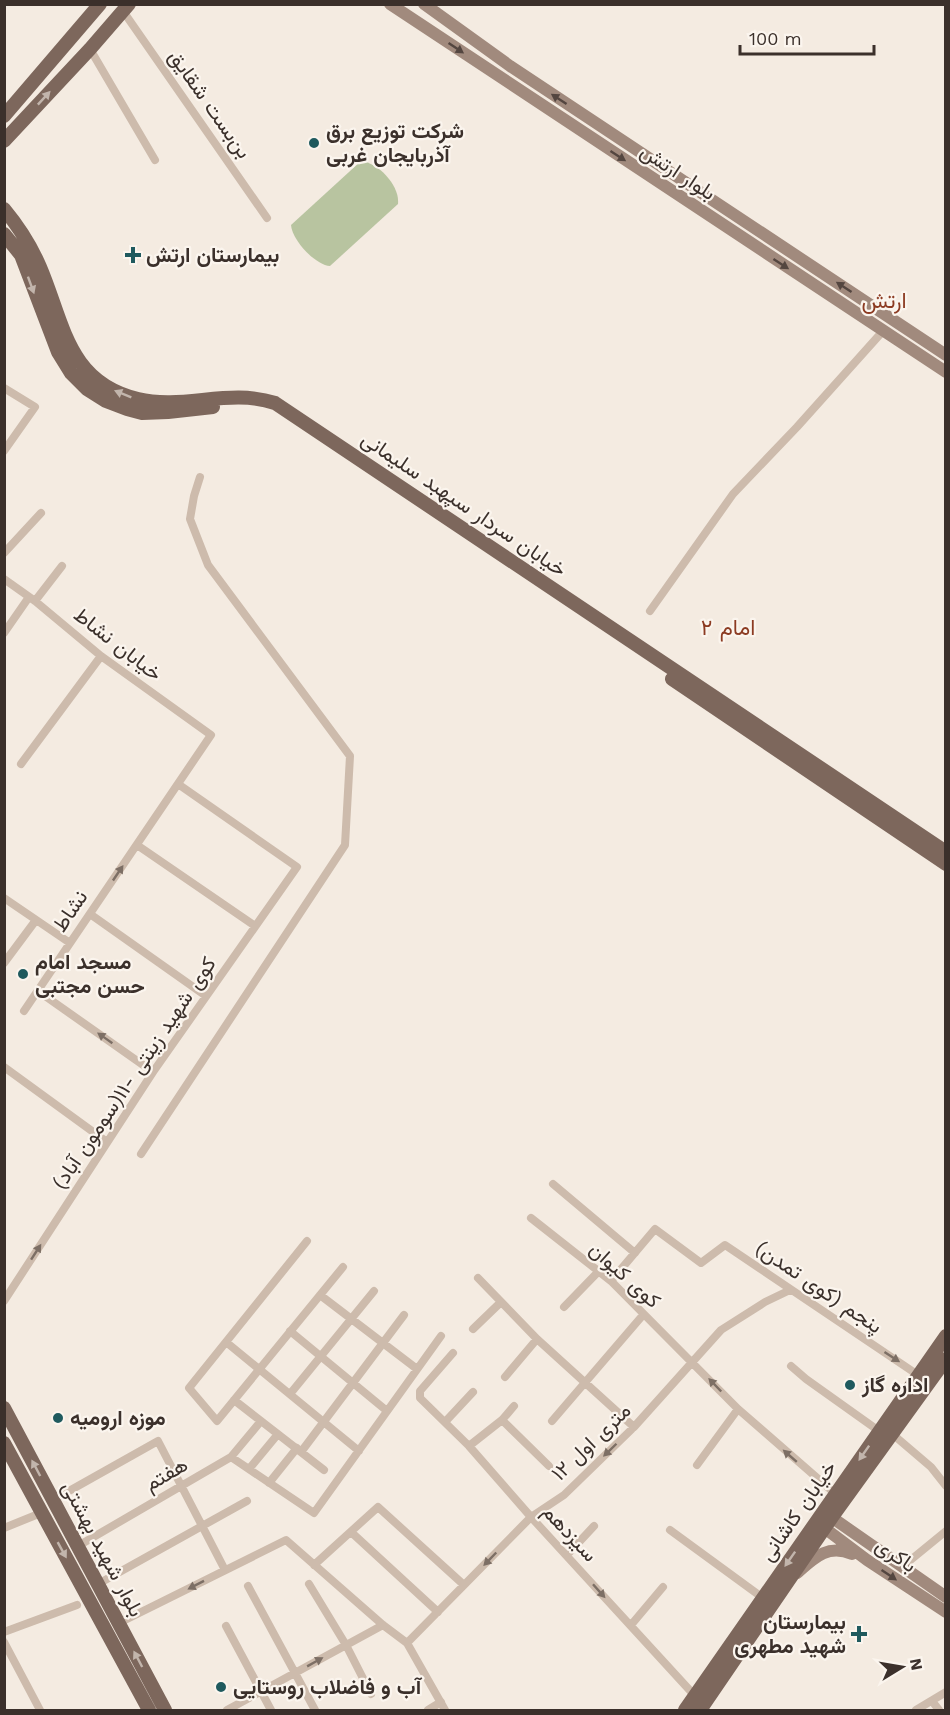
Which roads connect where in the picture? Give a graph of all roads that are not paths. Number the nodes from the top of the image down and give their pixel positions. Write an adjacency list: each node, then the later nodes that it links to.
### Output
1 (100, 4): 10 (main road)
2 (390, 4): 6 (main road, بلوار ارتش)
3 (424, 4): 5 (main road, بلوار ارتش)
4 (126, 8): 7 (main road); 14 (street, بن‌بست شقایق)
5 (438, 15): 6 (main road); 8 (main road, بلوار ارتش)
6 (427, 29): 9 (main road, بلوار ارتش, one-way to 9)
7 (90, 49): 11 (main road, one-way to 7); 12 (street)
8 (510, 66): 9 (main road); 16 (main road, بلوار ارتش, one-way to 8)
9 (502, 80): 17 (main road, بلوار ارتش, one-way to 17)
10 (4, 116)
11 (4, 141)
12 (155, 160)
13 (4, 209): 35 (main road, خیابان سردار سپهبد سلیمانی, one-way to 13)
14 (267, 218)
15 (4, 234): 36 (main road, خیابان سردار سپهبد سلیمانی, one-way to 36)
16 (891, 318): 17 (main road); 18 (main road, بلوار ارتش)
17 (883, 331): 19 (main road, بلوار ارتش); 28 (street)
18 (945, 355)
19 (945, 372)
20 (4, 388): 21 (street)
21 (4, 451)
22 (200, 477): 49 (street)
23 (41, 513): 24 (street)
24 (4, 553)
25 (62, 566): 27 (street)
26 (4, 579): 27 (street, خیابان نشاط)
27 (32, 599): 29 (street); 30 (street, خیابان نشاط)
28 (650, 611)
29 (4, 633)
30 (101, 656): 31 (street, خیابان نشاط); 32 (street)
31 (211, 735): 33 (street, نشاط)
32 (21, 764)
33 (178, 784): 34 (street, نشاط); 40 (street, کوی شهید زینتی -۱۱(سومون آباد))
34 (137, 844): 38 (street, نشاط, one-way to 34); 40 (street)
35 (945, 852)
36 (945, 864)
37 (4, 898): 39 (street)
38 (90, 914): 41 (street, نشاط); 44 (street)
39 (36, 920): 41 (street); 42 (street)
40 (255, 926): 44 (street, کوی شهید زینتی -۱۱(سومون آباد))
41 (70, 944): 43 (street, نشاط)
42 (4, 963)
43 (38, 991): 45 (street, نشاط); 47 (street, one-way to 43)
44 (206, 996): 47 (street, کوی شهید زینتی -۱۱(سومون آباد))
45 (24, 1011)
46 (4, 1067): 48 (street)
47 (153, 1072): 48 (street, کوی شهید زینتی -۱۱(سومون آباد))
48 (107, 1142): 61 (street, کوی شهید زینتی -۱۱(سومون آباد), one-way to 48)
49 (141, 1154)
50 (553, 1184): 53 (street)
51 (531, 1218): 55 (street, کوی کیوان)
52 (308, 1241): 72 (street)
53 (635, 1253): 57 (street); 58 (street, پنجم (کوی تمدن))
54 (343, 1268): 60 (street)
55 (598, 1272): 57 (street, کوی کیوان); 63 (street)
56 (478, 1278): 62 (street)
57 (611, 1281): 65 (street, کوی کیوان)
58 (790, 1290): 77 (street, ۱۲ متری اول); 81 (street, پنجم (کوی تمدن), one-way to 81)
59 (374, 1291): 66 (street)
60 (320, 1296): 66 (street); 68 (street)
61 (4, 1301)
62 (501, 1302): 67 (street); 71 (street)
63 (564, 1307)
64 (404, 1315): 73 (street)
65 (643, 1315): 77 (street, کوی کیوان); 83 (street)
66 (351, 1319): 73 (street); 75 (street)
67 (472, 1329)
68 (290, 1331): 75 (street); 79 (street)
69 (441, 1336): 80 (street)
70 (945, 1336): 81 (main road, خیابان کاشانی)
71 (537, 1339): 82 (street); 83 (street)
72 (226, 1342): 79 (street); 87 (street)
73 (382, 1343): 80 (street); 84 (street)
74 (453, 1353): 96 (street, سیزدهم)
75 (321, 1356): 84 (street); 86 (street)
76 (945, 1359): 98 (main road)
77 (693, 1362): 90 (street, کوی کیوان, one-way to 77); 97 (street, ۱۲ متری اول)
78 (790, 1366): 98 (street)
79 (260, 1369): 86 (street); 87 (street)
80 (417, 1369): 91 (street)
81 (918, 1375): 98 (main road, خیابان کاشانی)
82 (505, 1377)
83 (584, 1382): 94 (street); 97 (street)
84 (353, 1383): 91 (street); 95 (street)
85 (473, 1392): 96 (street)
86 (290, 1394): 95 (street)
87 (234, 1400): 93 (street)
88 (514, 1406): 92 (street)
89 (4, 1408): 113 (main road, بلوار شهید بهشتی, one-way to 89)
90 (738, 1409): 105 (street); 112 (street, کوی کیوان, one-way to 90)
91 (387, 1411): 103 (street)
92 (502, 1420): 101 (street); 106 (street)
93 (261, 1421): 99 (street); 104 (street, هفتم)
94 (552, 1421)
95 (324, 1422): 102 (street); 103 (street)
96 (445, 1422): 101 (street, سیزدهم)
97 (634, 1427): 116 (street, ۱۲ متری اول, one-way to 116)
98 (884, 1430): 111 (street); 112 (main road, خیابان کاشانی)
99 (278, 1434): 102 (street); 107 (street)
100 (4, 1443): 115 (main road, بلوار شهید بهشتی)
101 (469, 1446): 116 (street, سیزدهم)
102 (299, 1450): 108 (street); 109 (street)
103 (359, 1451): 109 (street)
104 (231, 1457): 107 (street); 110 (street, هفتم)
105 (698, 1464)
106 (549, 1466)
107 (249, 1469): 109 (street)
108 (324, 1470)
109 (269, 1483)
110 (181, 1486): 113 (street); 118 (street); 124 (street, هفتم)
111 (945, 1486)
112 (839, 1498): 117 (main road, خیابان کاشانی)
113 (53, 1500): 124 (main road, بلوار شهید بهشتی)
114 (247, 1501): 118 (street)
115 (41, 1513): 120 (street); 156 (main road, بلوار شهید بهشتی, one-way to 156)
116 (531, 1517): 125 (street, سیزدهم); 133 (street, ۱۲ متری اول, one-way to 133)
117 (824, 1519): 126 (main road, باکری); 128 (main road, باکری); 130 (main road, خیابان کاشانی); 136 (main road, خیابان کاشانی, one-way to 136)
118 (202, 1526): 129 (street); 131 (street)
119 (594, 1526): 125 (street)
120 (4, 1528)
121 (670, 1530): 136 (street)
122 (945, 1531): 128 (street)
123 (351, 1532): 127 (street); 133 (street); 139 (street)
124 (78, 1546): 131 (main road, بلوار شهید بهشتی)
125 (567, 1555): 142 (street, سیزدهم, one-way to 142)
126 (867, 1560): 130 (main road); 137 (main road, باکری, one-way to 137)
127 (314, 1565): 129 (street); 141 (street)
128 (902, 1567): 137 (main road, باکری)
129 (225, 1570): 140 (street, one-way to 140)
130 (791, 1577): 154 (main road, خیابان کاشانی)
131 (98, 1584): 140 (main road, بلوار شهید بهشتی)
132 (309, 1584): 147 (street)
133 (464, 1585): 139 (street, ۱۲ متری اول)
134 (248, 1586): 148 (street)
135 (663, 1587): 142 (street)
136 (763, 1598): 154 (main road, خیابان کاشانی)
137 (944, 1604)
138 (77, 1605): 144 (street)
139 (438, 1612): 146 (street, ۱۲ متری اول)
140 (119, 1623): 157 (main road, بلوار شهید بهشتی, one-way to 140)
141 (383, 1625): 146 (street); 147 (street)
142 (631, 1625): 154 (street, سیزدهم)
143 (226, 1626): 149 (street)
144 (4, 1632)
145 (4, 1642): 155 (street)
146 (407, 1643): 153 (street)
147 (346, 1645): 148 (street, one-way to 147); 151 (street)
148 (296, 1673): 149 (street); 160 (street)
149 (262, 1692): 158 (street); 159 (street)
150 (945, 1692): 152 (street)
151 (371, 1694)
152 (932, 1701): 163 (street); 164 (street)
153 (443, 1706): 161 (street)
154 (701, 1706): 162 (main road, خیابان کاشانی)
155 (40, 1710)
156 (149, 1710)
157 (165, 1710)
158 (227, 1710)
159 (271, 1710)
160 (315, 1710)
161 (428, 1710)
162 (685, 1710)
163 (916, 1710)
164 (939, 1710)

